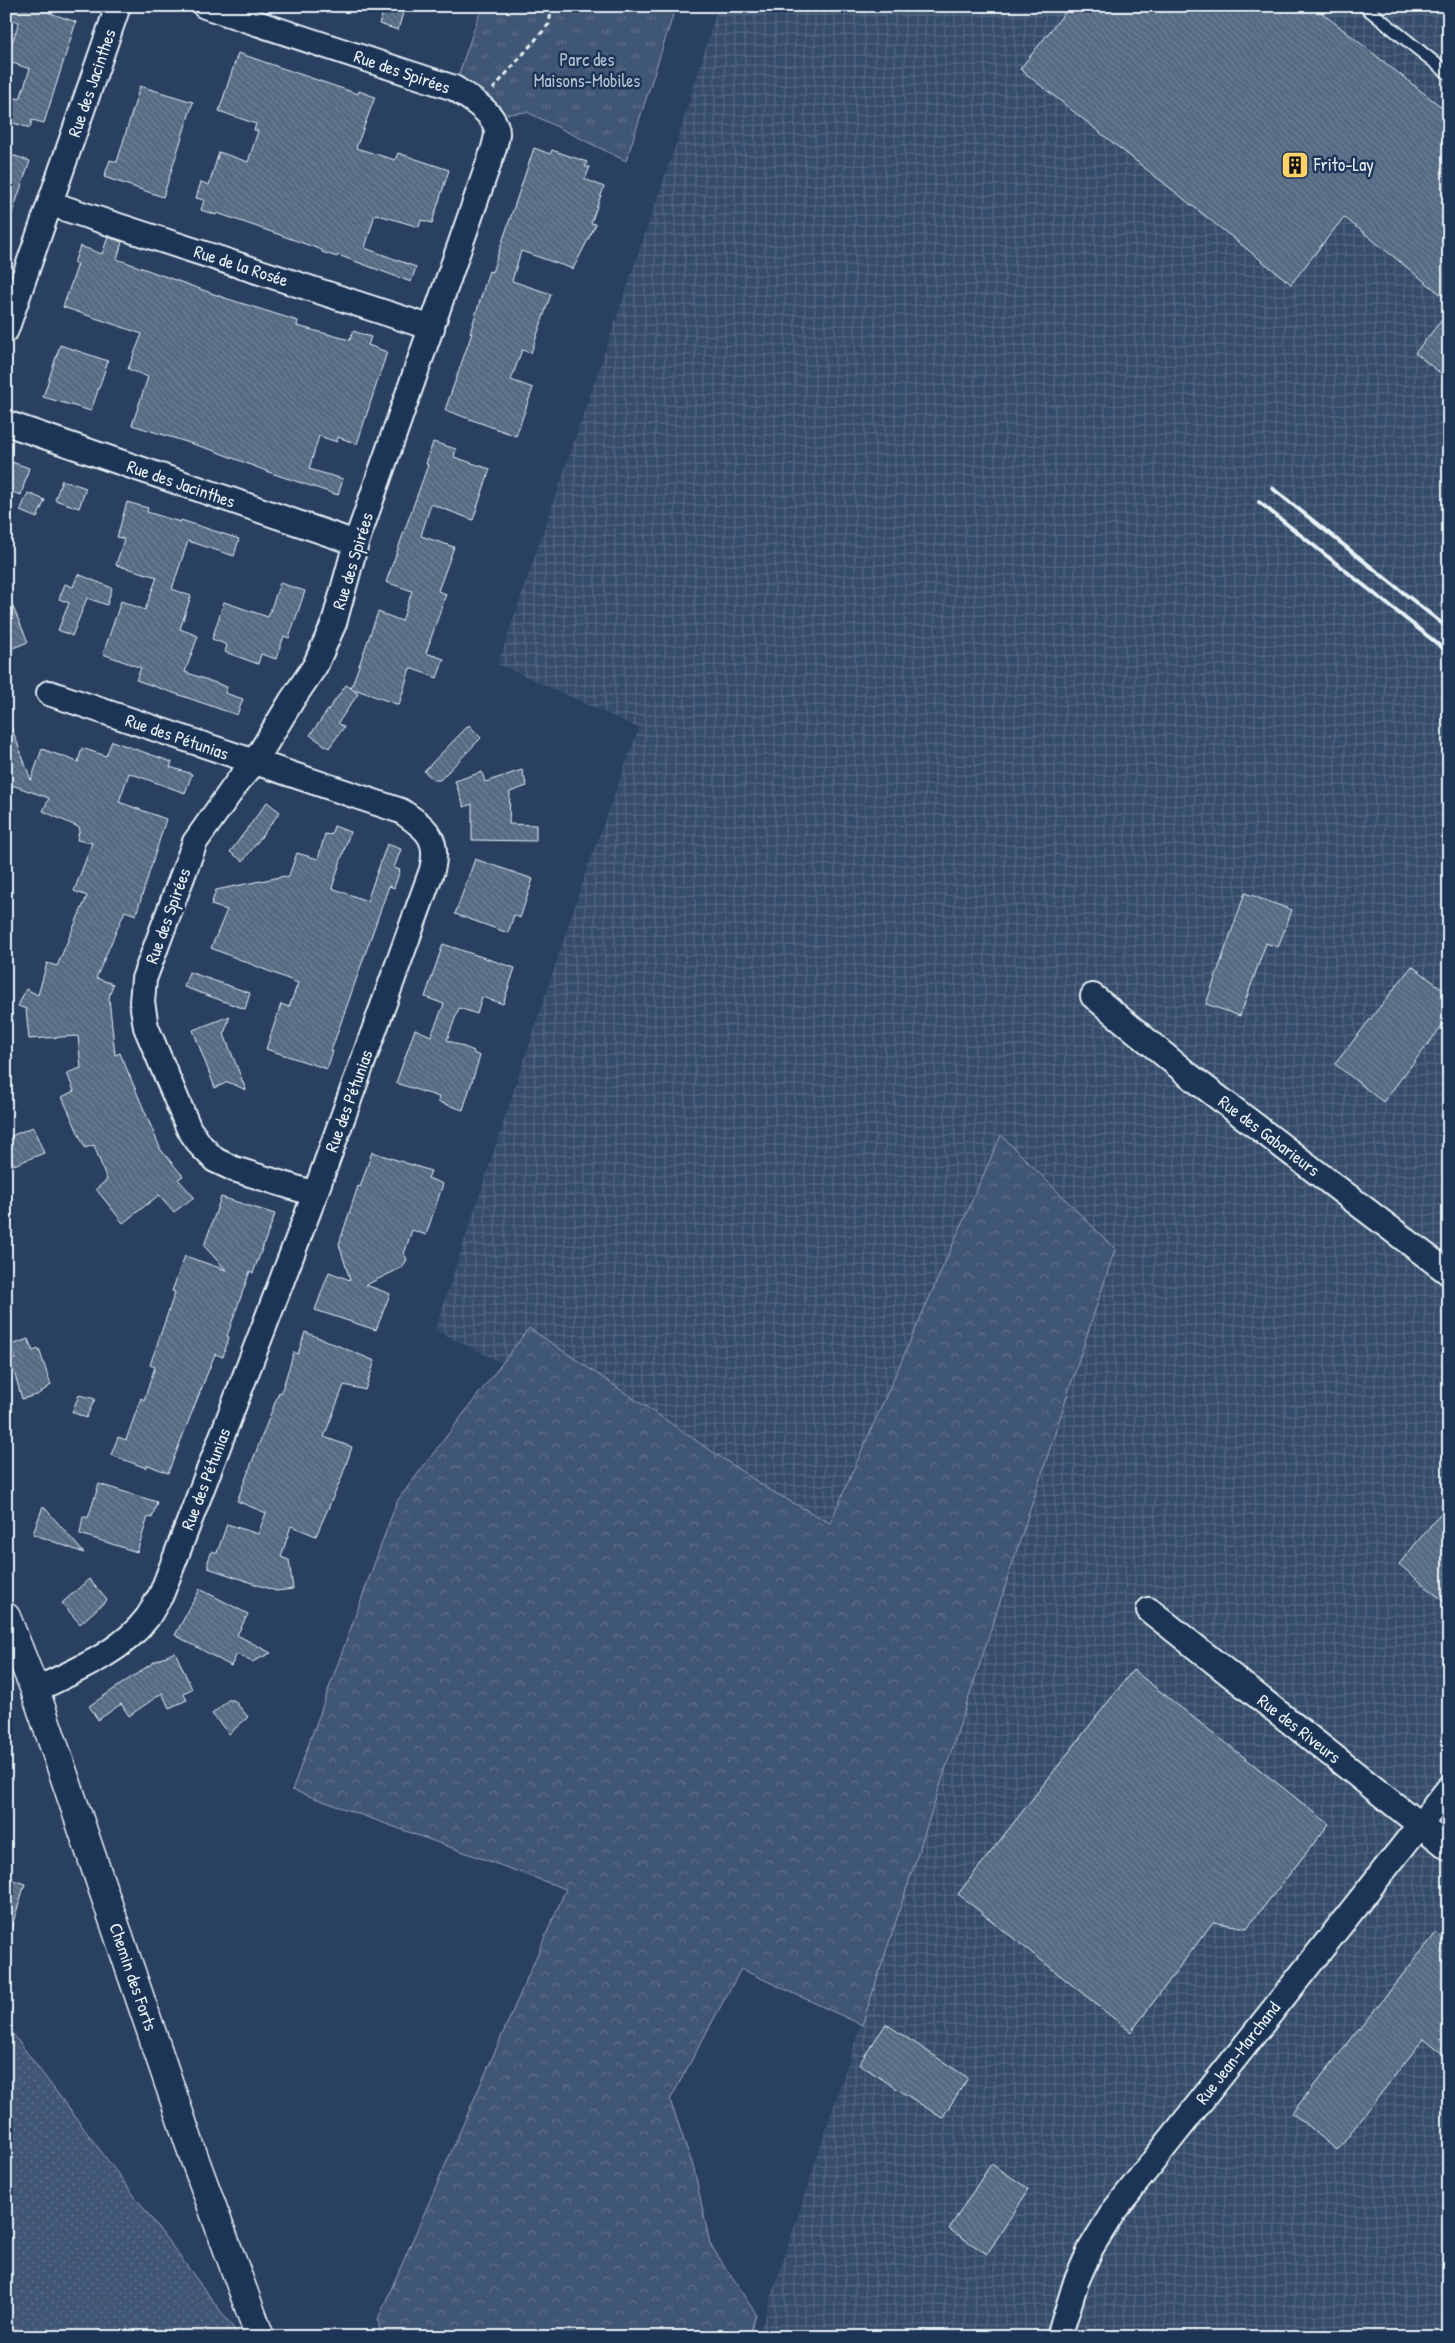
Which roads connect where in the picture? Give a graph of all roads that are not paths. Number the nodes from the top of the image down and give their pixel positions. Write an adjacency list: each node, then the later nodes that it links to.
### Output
1 (118, 6): 5 (street, Rue des Jacinthes)
2 (205, 6): 6 (street, Rue des Spirées)
3 (1364, 6): 4 (lane)
4 (1449, 74)
5 (51, 204): 6 (street, Rue de la Rosée); 7 (street, Rue des Jacinthes)
6 (432, 328): 9 (street, Rue des Spirées)
7 (6, 330)
8 (6, 424): 9 (street, Rue des Jacinthes)
9 (356, 543): 11 (street, Rue des Spirées)
10 (49, 693): 11 (street, Rue des Pétunias)
11 (254, 763): 13 (street, Rue des Spirées); 13 (street, Rue des Pétunias)
12 (1093, 996): 14 (street, Rue des Gabarieurs)
13 (315, 1194): 17 (street, Rue des Pétunias)
14 (1449, 1273)
15 (1149, 1610): 19 (street, Rue des Riveurs)
16 (6, 1617): 17 (street, Chemin des Forts)
17 (35, 1690): 21 (street, Chemin des Forts)
18 (1449, 1788): 19 (street, Rue Jean-Marchand)
19 (1419, 1824): 20 (street, Rue des Riveurs); 22 (street, Rue Jean-Marchand)
20 (1449, 1848)
21 (260, 2337)
22 (1059, 2337)

